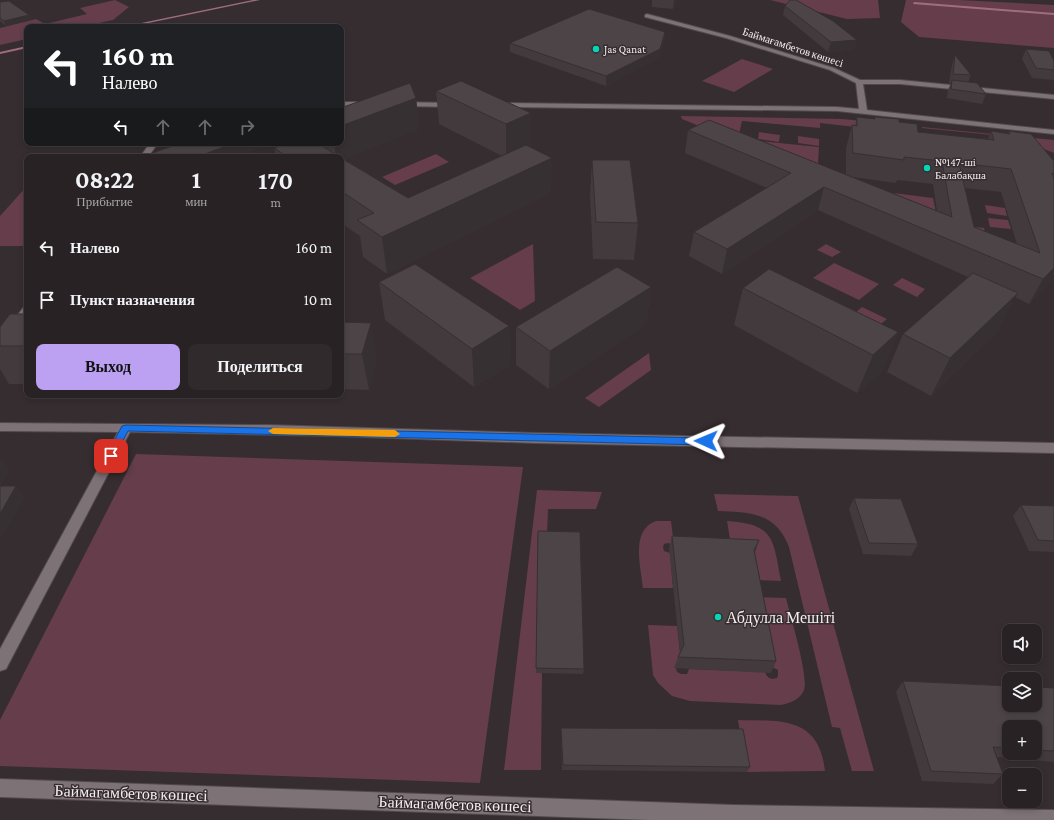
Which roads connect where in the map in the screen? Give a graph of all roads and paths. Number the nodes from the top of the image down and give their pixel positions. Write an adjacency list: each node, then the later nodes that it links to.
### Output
1 (647, 16): 2 (street, Баймағамбетов көшесі)
2 (859, 82): 3 (street, Баймағамбетов көшесі); 9 (street)
3 (1054, 97)
4 (344, 104): 5 (street)
5 (380, 104)
6 (395, 104): 7 (street)
7 (465, 105)
8 (488, 105): 9 (street)
9 (863, 111): 10 (street)
10 (1054, 132)
11 (24, 314): 12 (street)
12 (0, 346)
13 (0, 427): 14 (street)
14 (126, 428): 15 (street); 16 (street)
15 (1054, 448)
16 (0, 664)
17 (0, 788): 18 (street, Баймагамбетов көшесі)
18 (734, 817): 19 (street, Баймагамбетов көшесі)
19 (1054, 819)

